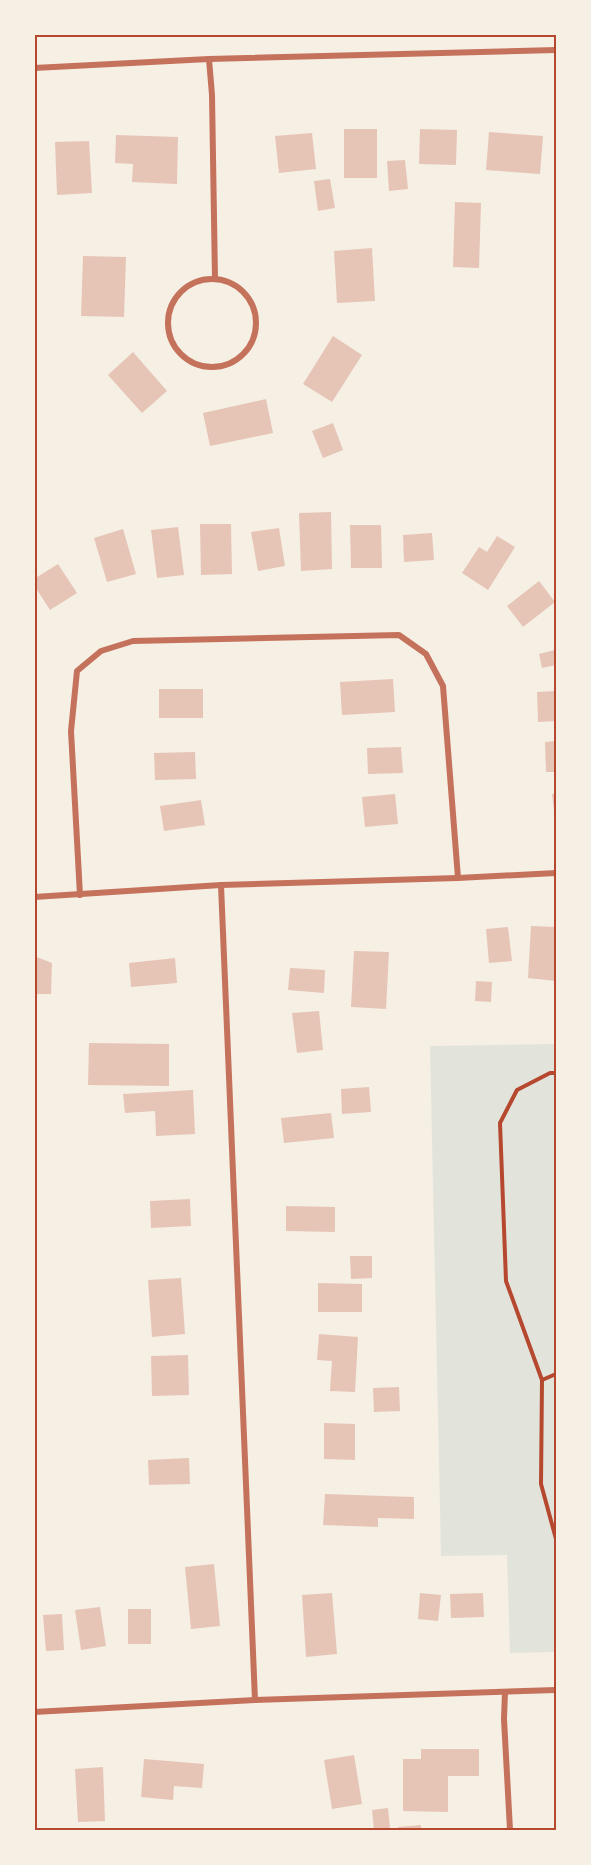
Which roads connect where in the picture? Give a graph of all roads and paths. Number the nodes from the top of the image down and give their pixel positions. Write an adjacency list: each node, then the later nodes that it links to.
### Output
1 (556, 50): 2 (street)
2 (209, 59): 3 (street); 4 (street)
3 (34, 68)
4 (215, 279): 4 (street)
5 (556, 873): 6 (street)
6 (458, 878): 7 (street); 8 (street)
7 (221, 885): 8 (street); 16 (street)
8 (80, 895): 9 (street)
9 (34, 897)
10 (556, 1073): 12 (path)
11 (556, 1374): 12 (path)
12 (542, 1380): 13 (path)
13 (556, 1539)
14 (556, 1690): 15 (street)
15 (505, 1692): 16 (street); 18 (street)
16 (255, 1700): 17 (street)
17 (34, 1712)
18 (510, 1830)

